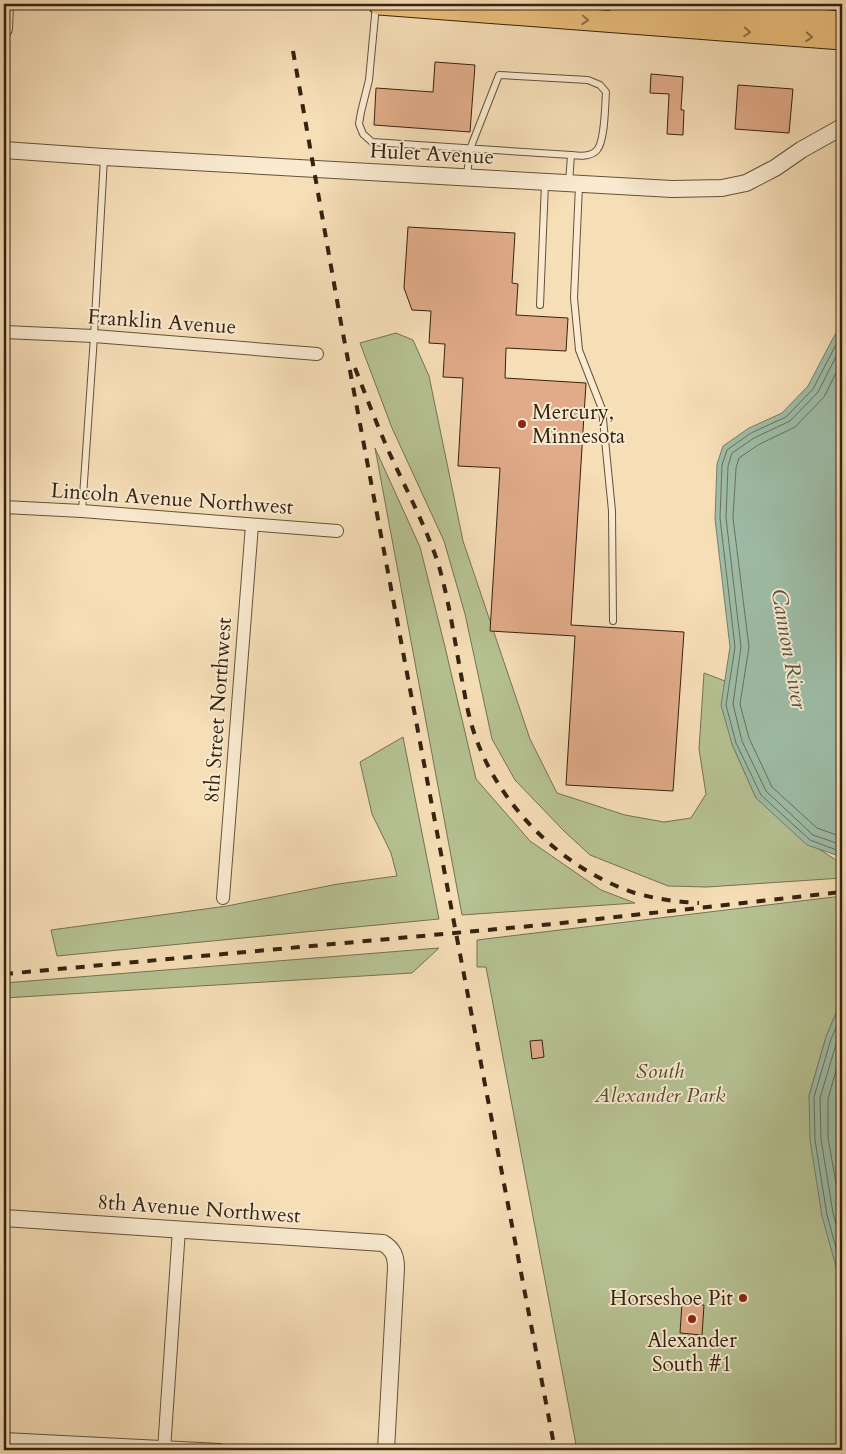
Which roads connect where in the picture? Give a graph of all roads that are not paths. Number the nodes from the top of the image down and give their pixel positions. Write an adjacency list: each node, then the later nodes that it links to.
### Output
1 (5, 4): 5 (street)
2 (378, 4): 6 (highway, one-way to 6); 8 (lane)
3 (618, 4): 4 (highway)
4 (842, 22)
5 (4, 29)
6 (842, 39)
7 (842, 127): 14 (street, Hulet Avenue)
8 (470, 149): 10 (lane); 10 (lane); 12 (lane)
9 (4, 150): 11 (street, Hulet Avenue)
10 (571, 155): 14 (lane)
11 (104, 157): 12 (street, Hulet Avenue); 17 (lane)
12 (467, 177): 13 (street, Hulet Avenue)
13 (545, 182): 14 (street, Hulet Avenue); 15 (lane)
14 (574, 184): 23 (lane)
15 (540, 305)
16 (4, 332): 17 (street, Franklin Avenue)
17 (94, 336): 18 (street, Franklin Avenue); 20 (lane)
18 (317, 354)
19 (4, 507): 20 (street, Lincoln Avenue Northwest)
20 (82, 512): 21 (street, Lincoln Avenue Northwest)
21 (252, 525): 22 (street, Lincoln Avenue Northwest); 24 (street, 8th Street Northwest)
22 (337, 531)
23 (613, 621)
24 (223, 898)
25 (4, 1218): 26 (street, 8th Avenue Northwest)
26 (178, 1229): 28 (street); 30 (street, 8th Avenue Northwest)
27 (4, 1439): 28 (street)
28 (164, 1449): 29 (street)
29 (220, 1450)
30 (386, 1450)

